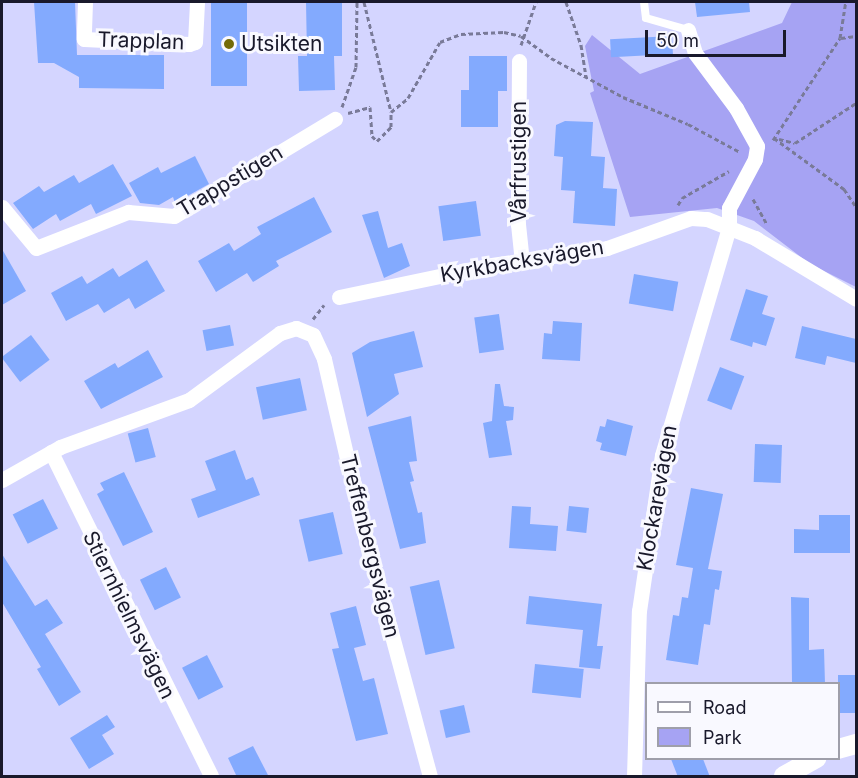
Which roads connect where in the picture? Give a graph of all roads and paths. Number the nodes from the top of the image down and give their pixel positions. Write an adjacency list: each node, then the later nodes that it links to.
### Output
1 (85, 2): 2 (street, Trapplan)
2 (197, 2)
3 (357, 2): 15 (path)
4 (536, 2): 11 (path)
5 (566, 2): 12 (path)
6 (644, 2): 8 (lane)
7 (846, 2): 10 (path)
8 (688, 30): 17 (street)
9 (856, 36): 10 (path)
10 (840, 38): 16 (path)
11 (519, 61): 24 (street, Vårfrustigen)
12 (586, 77)
13 (856, 103): 16 (path)
14 (391, 112): 15 (path)
15 (336, 119): 19 (street, Trappstigen)
16 (774, 138): 17 (path); 20 (path)
17 (755, 159): 18 (street); 21 (path)
18 (743, 182): 22 (street); 23 (path)
19 (2, 207)
20 (856, 207)
21 (666, 225): 22 (street, Kyrkbacksvägen); 24 (street, Kyrkbacksvägen)
22 (729, 228): 23 (street, Kyrkbacksvägen); 35 (street, Klockarevägen)
23 (775, 249): 26 (street, Kyrkbacksvägen)
24 (522, 262): 25 (street, Kyrkbacksvägen)
25 (339, 297): 27 (path)
26 (856, 299)
27 (300, 329): 28 (street); 34 (street, Treffenbergsvägen)
28 (51, 452): 29 (street); 33 (street, Stiernhielmsvägen)
29 (2, 480)
30 (856, 744): 31 (street)
31 (840, 748)
32 (814, 760): 36 (street)
33 (211, 777)
34 (430, 777)
35 (634, 777)
36 (784, 777)

